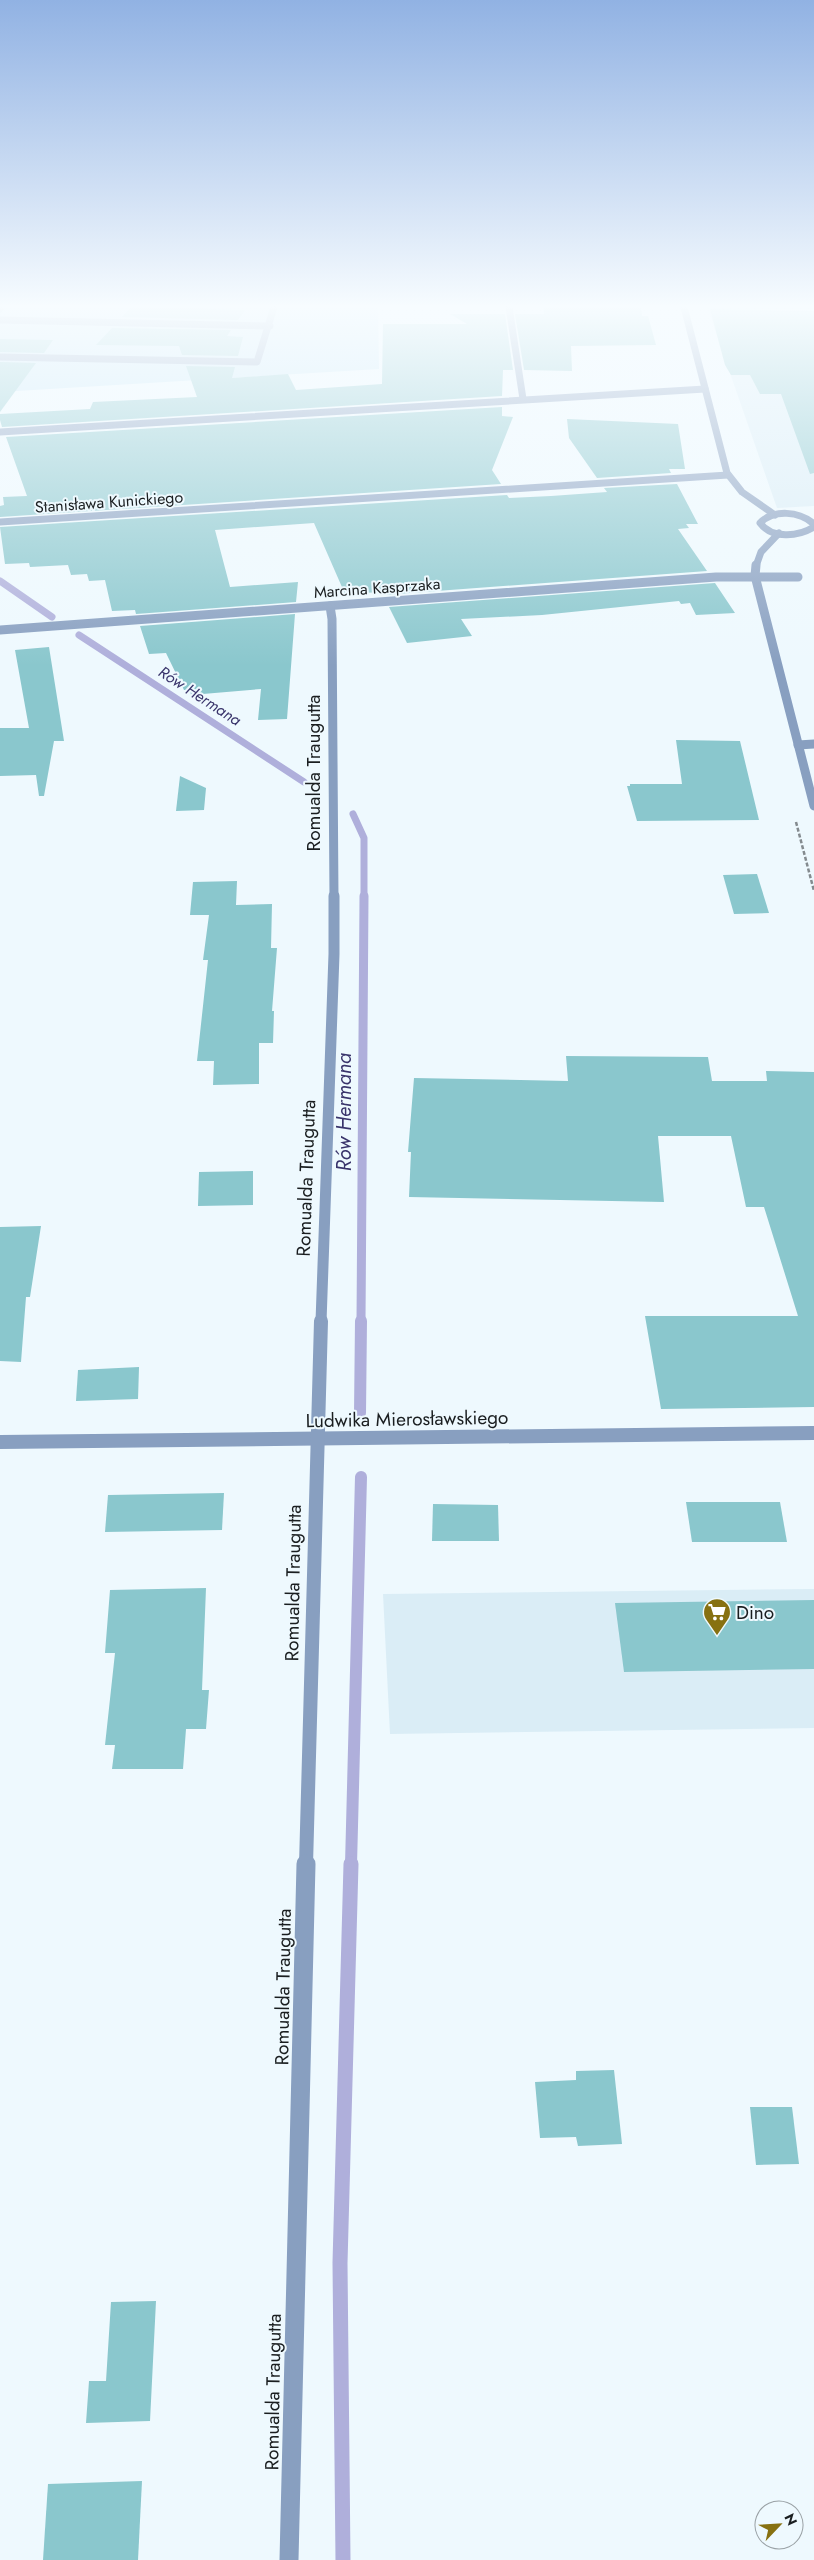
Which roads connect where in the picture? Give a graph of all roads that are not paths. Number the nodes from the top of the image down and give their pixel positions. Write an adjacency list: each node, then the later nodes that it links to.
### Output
1 (88, 426): 3 (street)
2 (715, 426): 4 (street)
3 (0, 432)
4 (728, 475): 5 (street); 8 (street, Stanisława Kunickiego)
5 (774, 515): 6 (street); 11 (street)
6 (801, 516): 7 (street); 9 (street)
7 (814, 516)
8 (0, 522)
9 (814, 524)
10 (814, 528): 11 (street)
11 (779, 533): 12 (street)
12 (755, 576): 13 (street, Marcina Kasprzaka); 14 (street, Marcina Kasprzaka); 17 (street)
13 (798, 577)
14 (330, 606): 15 (street, Marcina Kasprzaka); 20 (street, Romualda Traugutta)
15 (0, 630)
16 (814, 744): 17 (street)
17 (798, 745): 18 (street)
18 (814, 806)
19 (814, 1433): 20 (street, Ludwika Mierosławskiego)
20 (317, 1439): 21 (street, Ludwika Mierosławskiego); 22 (street, Romualda Traugutta)
21 (0, 1442)
22 (288, 2560)

